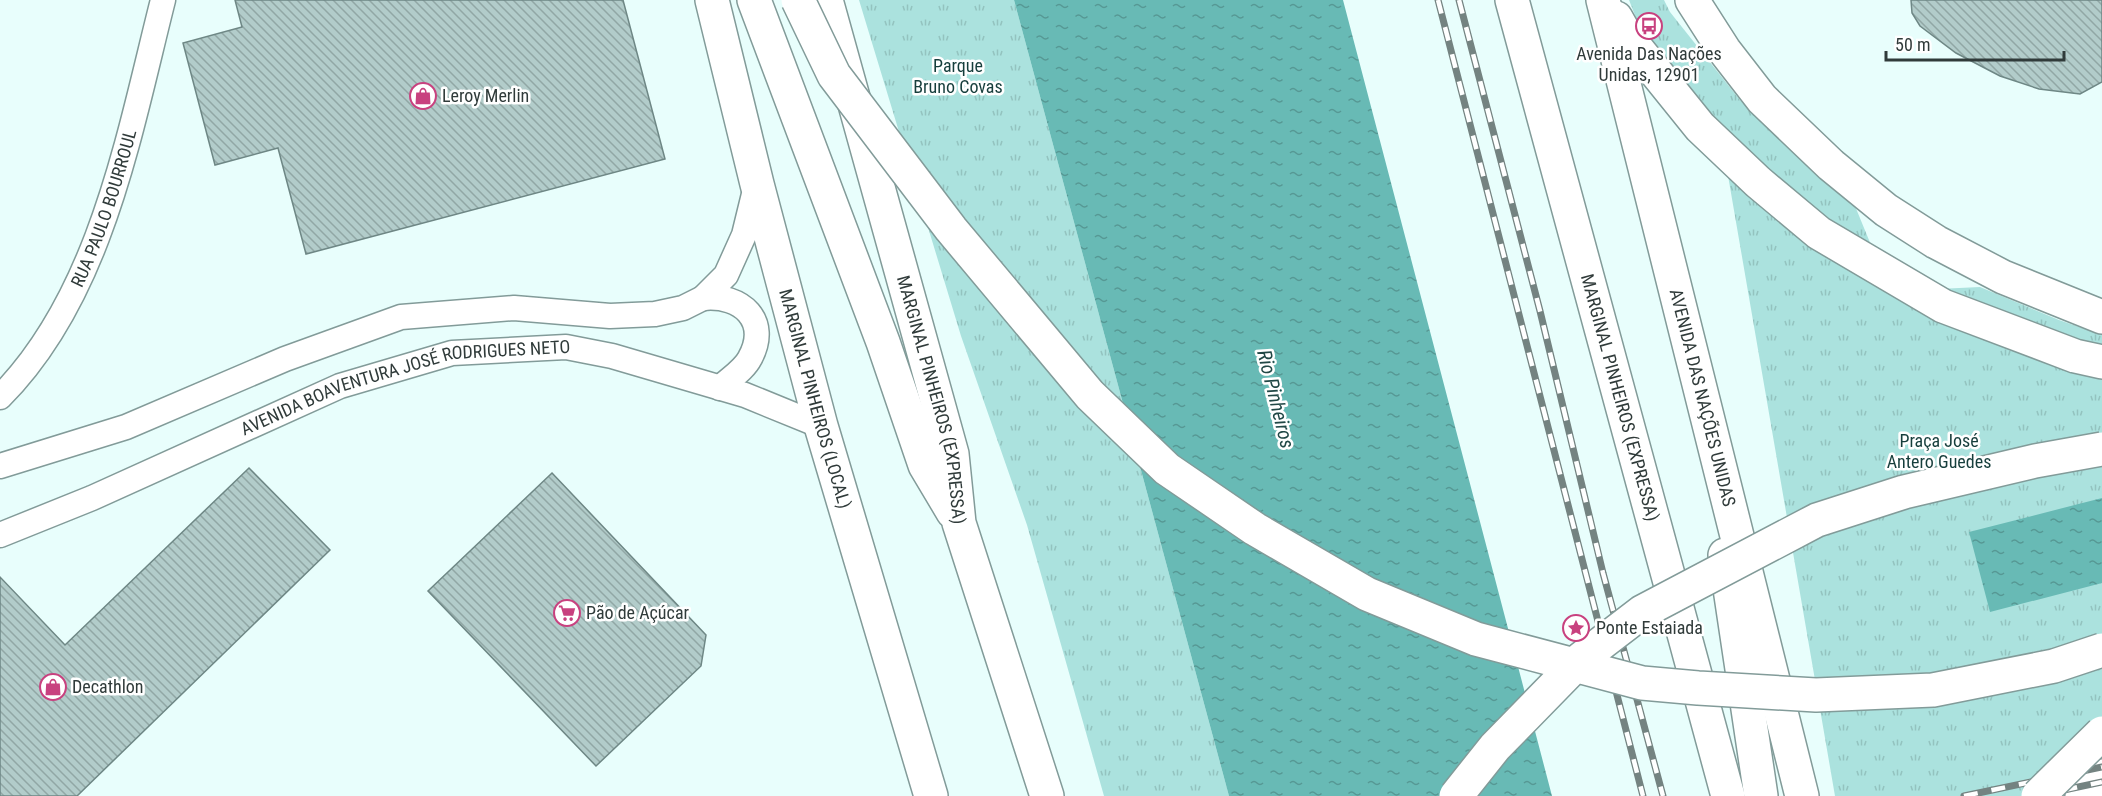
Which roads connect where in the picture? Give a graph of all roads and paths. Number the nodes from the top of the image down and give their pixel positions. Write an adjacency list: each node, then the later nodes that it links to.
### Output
1 (163, 0): 14 (street, RUA PAULO BOURROUL)
2 (712, 0): 9 (highway, MARGINAL PINHEIROS (LOCAL))
3 (754, 0): 19 (highway)
4 (798, 0): 21 (highway, bridge)
5 (826, 0): 19 (highway, MARGINAL PINHEIROS (EXPRESSA))
6 (1512, 0): 29 (highway, MARGINAL PINHEIROS (EXPRESSA))
7 (1604, 0): 12 (highway); 15 (highway, AVENIDA DAS NAÇÕES UNIDAS)
8 (1692, 0): 11 (highway)
9 (757, 184): 10 (street, AVENIDA BOAVENTURA JOSÉ RODRIGUES NETO); 16 (highway, MARGINAL PINHEIROS (LOCAL))
10 (704, 298): 13 (street); 18 (street, AVENIDA BOAVENTURA JOSÉ RODRIGUES NETO)
11 (2102, 317)
12 (2102, 362)
13 (720, 388): 16 (street, AVENIDA BOAVENTURA JOSÉ RODRIGUES NETO); 20 (street, AVENIDA BOAVENTURA JOSÉ RODRIGUES NETO)
14 (0, 397)
15 (1707, 410): 30 (highway); 31 (highway, AVENIDA DAS NAÇÕES UNIDAS)
16 (821, 426): 25 (highway, MARGINAL PINHEIROS (LOCAL))
17 (2102, 449): 28 (highway, bridge)
18 (0, 466)
19 (959, 523): 23 (highway, MARGINAL PINHEIROS (EXPRESSA))
20 (0, 535)
21 (2102, 650)
22 (2102, 732): 32 (highway, bridge)
23 (1034, 751): 26 (highway); 27 (highway, MARGINAL PINHEIROS (EXPRESSA))
24 (2102, 776): 33 (highway)
25 (931, 796)
26 (1038, 796)
27 (1047, 796)
28 (1456, 796)
29 (1728, 796)
30 (1761, 796)
31 (1802, 796)
32 (2038, 796)
33 (2082, 796)

